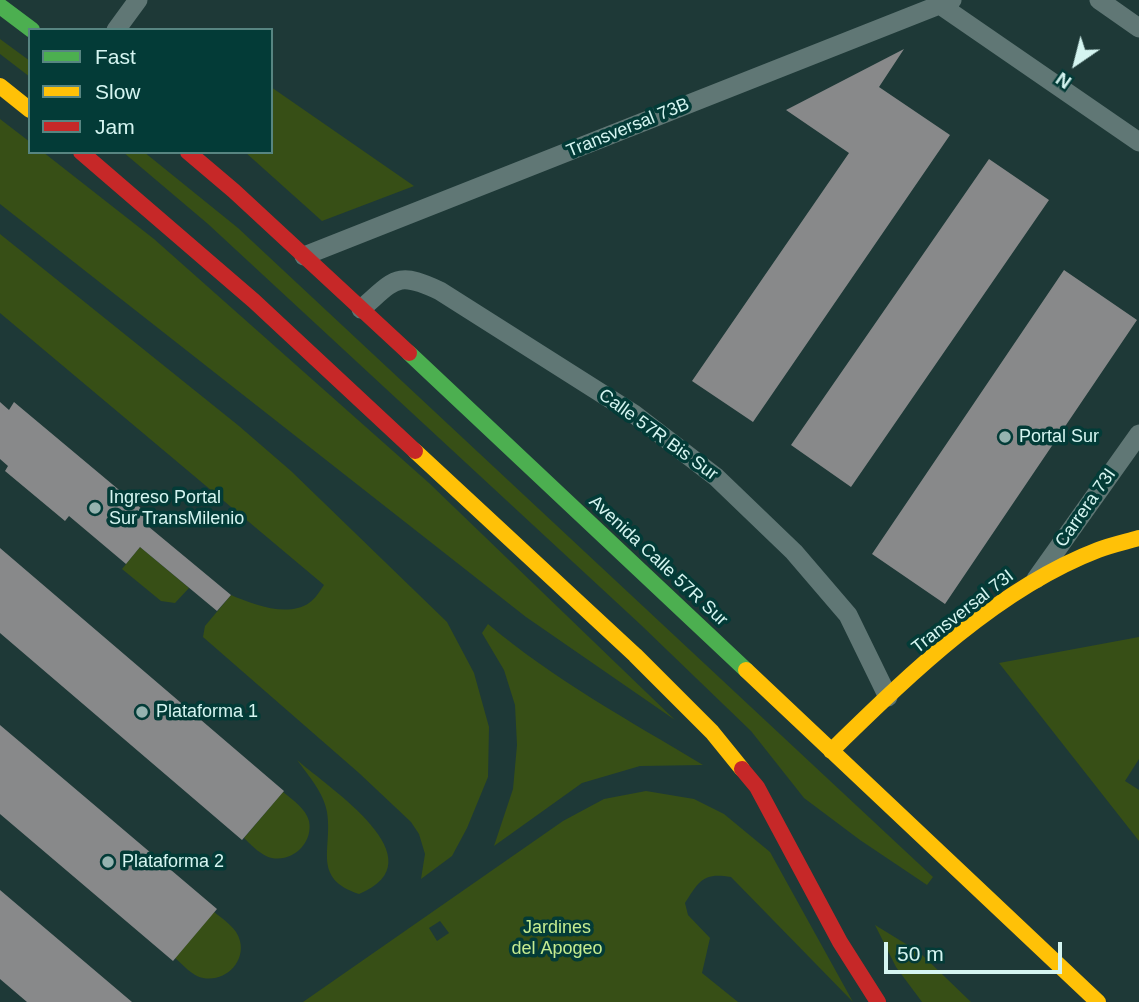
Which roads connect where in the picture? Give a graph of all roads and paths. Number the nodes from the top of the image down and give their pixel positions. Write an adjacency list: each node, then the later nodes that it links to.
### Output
1 (138, 0): 6 (street)
2 (1099, 0): 7 (street)
3 (946, 3): 10 (street); 13 (street, Transversal 73B)
4 (0, 6): 5 (main road)
5 (29, 28)
6 (117, 28)
7 (1139, 28)
8 (0, 86): 9 (main road)
9 (28, 108)
10 (1139, 142)
11 (83, 154): 20 (main road)
12 (190, 154): 13 (main road, Avenida Calle 57R Sur)
13 (304, 256): 14 (main road, Avenida Calle 57R Sur)
14 (361, 309): 18 (street, Calle 57R Bis Sur); 19 (main road, Avenida Calle 57R Sur)
15 (1139, 434): 17 (street, Carrera 73I)
16 (1139, 538): 17 (main road, Transversal 73I)
17 (1033, 583): 18 (main road, Transversal 73I)
18 (888, 697): 19 (main road, Transversal 73I)
19 (831, 751): 21 (main road, Avenida Calle 57R Sur)
20 (878, 1002)
21 (1098, 1002)

